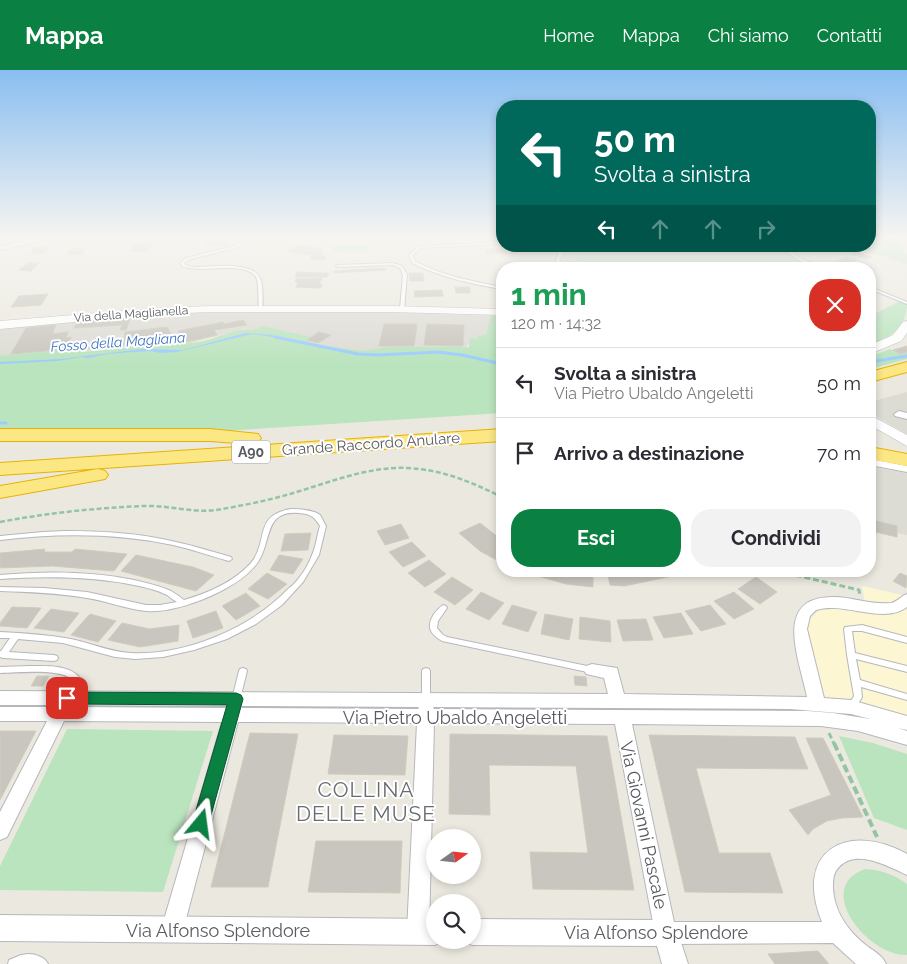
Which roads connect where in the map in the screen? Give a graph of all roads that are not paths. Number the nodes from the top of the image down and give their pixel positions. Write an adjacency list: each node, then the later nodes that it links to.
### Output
1 (259, 281): 7 (lane)
2 (404, 281): 8 (lane)
3 (471, 281): 4 (lane)
4 (496, 287)
5 (876, 290): 6 (lane)
6 (907, 303)
7 (261, 308): 8 (main road, Via della Maglianella); 10 (main road, Via della Maglianella)
8 (402, 309): 9 (main road, Via della Maglianella)
9 (496, 312)
10 (0, 325)
11 (907, 325): 12 (main road)
12 (876, 347)
13 (907, 367): 14 (highway)
14 (876, 375)
15 (907, 381): 16 (highway)
16 (876, 389)
17 (876, 423): 20 (main road)
18 (496, 432): 21 (highway, Grande Raccordo Anulare / A90)
19 (0, 435): 21 (highway)
20 (907, 441)
21 (259, 445): 23 (highway, Grande Raccordo Anulare / A90); 26 (highway, Grande Raccordo Anulare / A90); 28 (highway)
22 (876, 454): 24 (highway)
23 (0, 455)
24 (907, 460)
25 (876, 463): 27 (street)
26 (0, 469)
27 (907, 469)
28 (0, 492)
29 (0, 538): 30 (lane)
30 (229, 559)
31 (0, 577): 34 (lane)
32 (0, 589): 34 (lane)
33 (907, 600): 55 (street)
34 (183, 603): 37 (lane)
35 (443, 608): 44 (lane)
36 (0, 634): 37 (lane)
37 (16, 635): 39 (lane)
38 (907, 640): 40 (lane)
39 (2, 655): 41 (lane)
40 (851, 655): 42 (lane); 47 (lane)
41 (54, 658)
42 (907, 669)
43 (0, 670): 50 (lane)
44 (592, 670): 54 (street, Via Giovanni Pascale)
45 (243, 671): 52 (lane)
46 (426, 671): 53 (lane)
47 (856, 683): 48 (lane); 51 (lane)
48 (907, 697)
49 (0, 698): 50 (street, Via Pietro Ubaldo Angeletti)
50 (67, 698): 52 (street, Via Pietro Ubaldo Angeletti); 57 (street)
51 (851, 707): 55 (street, Via Pietro Ubaldo Angeletti); 58 (street, Via Pietro Ubaldo Angeletti)
52 (234, 708): 53 (street, Via Pietro Ubaldo Angeletti); 57 (street, Via Pietro Ubaldo Angeletti); 64 (street)
53 (426, 708): 54 (street, Via Pietro Ubaldo Angeletti); 62 (street)
54 (619, 709): 55 (street, Via Pietro Ubaldo Angeletti); 68 (street, Via Giovanni Pascale)
55 (820, 711): 59 (street, Via Pietro Ubaldo Angeletti)
56 (0, 714): 57 (street, Via Pietro Ubaldo Angeletti)
57 (59, 715): 60 (street)
58 (907, 723)
59 (907, 738)
60 (0, 830)
61 (907, 865): 67 (street)
62 (426, 894)
63 (0, 928): 64 (street, Via Alfonso Splendore)
64 (172, 930): 65 (street, Via Alfonso Splendore)
65 (426, 932)
66 (481, 932): 68 (street, Via Alfonso Splendore)
67 (839, 932): 68 (street, Via Alfonso Splendore); 72 (street)
68 (666, 933): 71 (street)
69 (13, 964): 70 (lane)
70 (43, 964)
71 (675, 964)
72 (875, 964)

